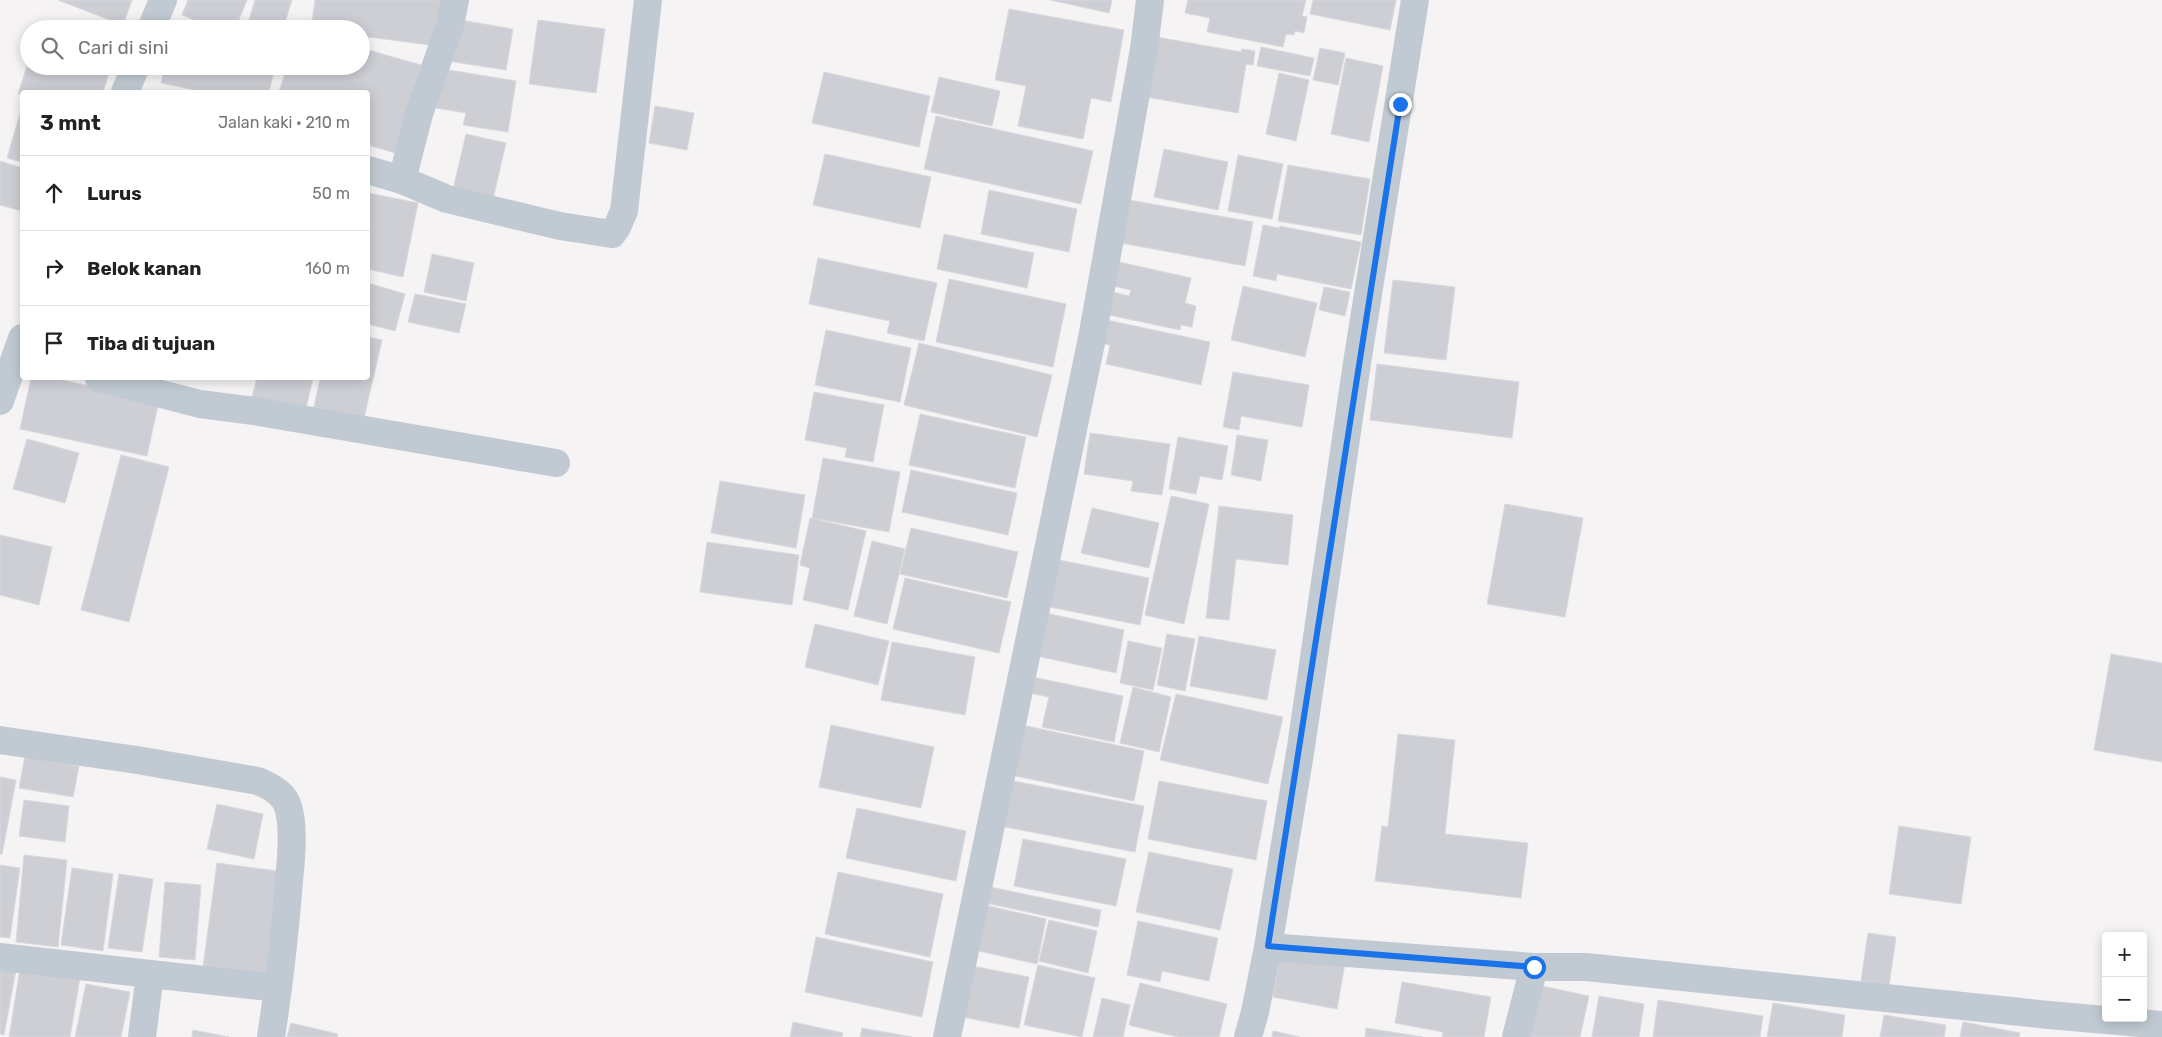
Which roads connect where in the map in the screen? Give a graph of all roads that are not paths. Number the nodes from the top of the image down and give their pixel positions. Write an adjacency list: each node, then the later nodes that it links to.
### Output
1 (163, 0): 6 (street)
2 (455, 0): 10 (street)
3 (648, 0): 10 (street)
4 (1150, 0): 25 (street)
5 (1415, 0): 17 (street)
6 (155, 20)
7 (132, 75): 8 (street)
8 (126, 90)
9 (370, 171): 10 (street)
10 (402, 180)
11 (20, 351): 12 (street)
12 (18, 364): 14 (street)
13 (107, 380): 15 (street)
14 (0, 401)
15 (556, 463)
16 (0, 740): 21 (street)
17 (1268, 946): 19 (street); 26 (street)
18 (0, 957): 20 (street)
19 (1534, 967): 22 (street); 27 (street)
20 (150, 974): 21 (street); 23 (street)
21 (278, 988): 24 (street)
22 (2162, 1025)
23 (142, 1037)
24 (271, 1037)
25 (947, 1037)
26 (1248, 1037)
27 (1516, 1037)

